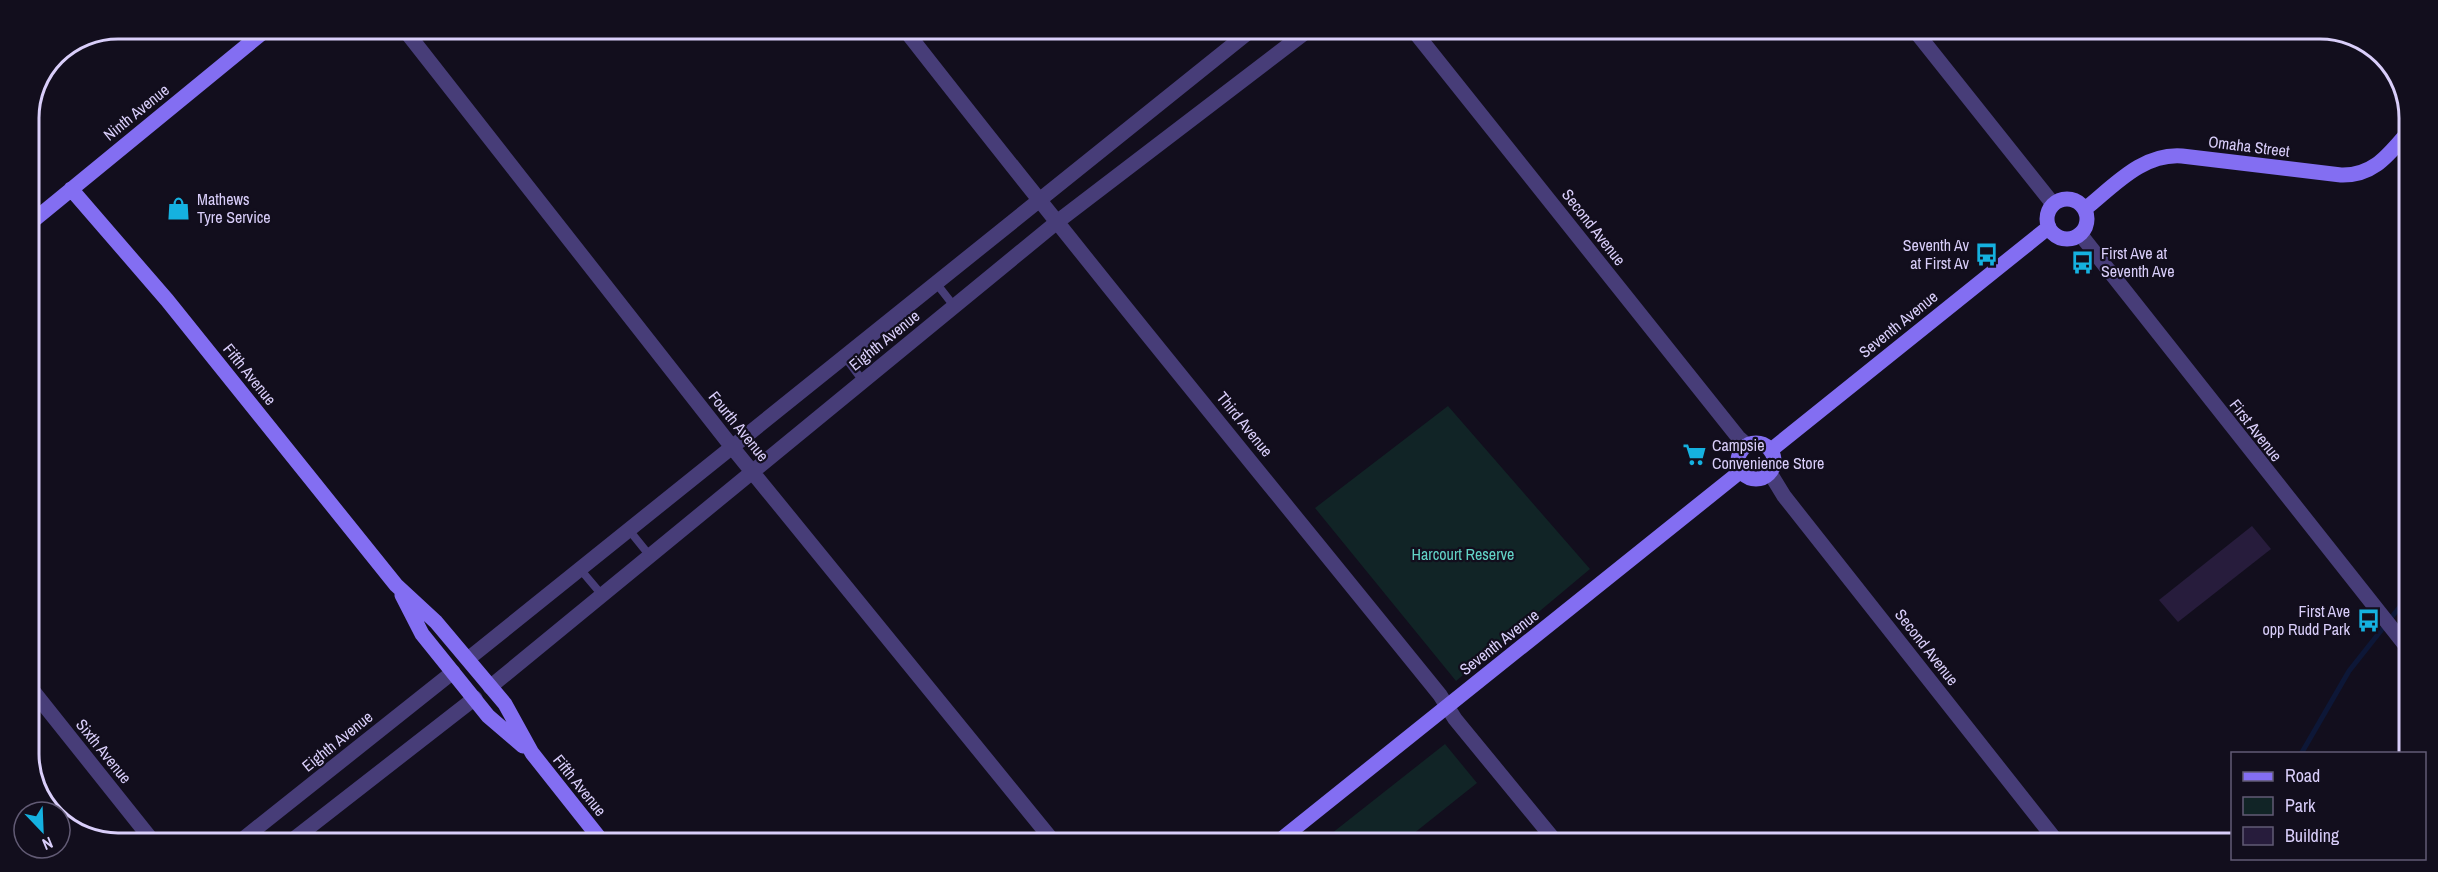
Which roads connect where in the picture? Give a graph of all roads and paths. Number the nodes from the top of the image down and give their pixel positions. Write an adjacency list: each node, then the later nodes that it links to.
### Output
1 (255, 39): 9 (street, Ninth Avenue)
2 (412, 39): 22 (street, Fourth Avenue)
3 (912, 39): 10 (street, Third Avenue)
4 (1240, 39): 10 (street, Eighth Avenue)
5 (1297, 39): 14 (street, Eighth Avenue)
6 (1420, 39): 21 (street, Second Avenue)
7 (1922, 39): 11 (street)
8 (2399, 142): 12 (street, Omaha Street)
9 (71, 189): 13 (street, Ninth Avenue); 30 (street, Fifth Avenue)
10 (1038, 200): 14 (street, Third Avenue); 17 (street, Eighth Avenue)
11 (2053, 204): 12 (street); 15 (street)
12 (2085, 209): 16 (street)
13 (39, 216)
14 (1057, 222): 18 (street, Eighth Avenue); 38 (street, Third Avenue)
15 (2049, 227): 16 (street); 23 (street, Seventh Avenue)
16 (2080, 234): 32 (street, First Avenue)
17 (936, 283): 18 (lane); 19 (street, Eighth Avenue)
18 (954, 306): 20 (street, Eighth Avenue)
19 (845, 357): 20 (lane); 22 (street, Eighth Avenue)
20 (863, 381): 24 (street, Eighth Avenue)
21 (1747, 445): 23 (street); 25 (street)
22 (732, 447): 24 (street, Fourth Avenue); 27 (street, Eighth Avenue)
23 (1771, 450): 26 (street)
24 (752, 471): 28 (street, Eighth Avenue); 44 (street, Fourth Avenue)
25 (1741, 471): 26 (street); 38 (street, Seventh Avenue)
26 (1770, 473): 47 (street, Second Avenue)
27 (629, 530): 28 (lane); 29 (street, Eighth Avenue)
28 (650, 556): 31 (street, Eighth Avenue)
29 (580, 569): 31 (lane); 33 (street, Eighth Avenue)
30 (396, 585): 33 (street, Fifth Avenue); 34 (street, Fifth Avenue)
31 (603, 595): 35 (street, Eighth Avenue)
32 (2399, 638)
33 (468, 659): 35 (street, Fifth Avenue)
34 (453, 672): 36 (street, Fifth Avenue); 41 (street, Eighth Avenue)
35 (490, 687): 39 (street, Fifth Avenue)
36 (475, 698): 39 (street, Fifth Avenue); 42 (street)
37 (39, 699): 40 (street, Sixth Avenue)
38 (1447, 706): 45 (street, Seventh Avenue); 46 (street, Third Avenue)
39 (532, 753): 43 (street, Fifth Avenue)
40 (146, 833)
41 (251, 833)
42 (302, 833)
43 (595, 833)
44 (1046, 833)
45 (1289, 833)
46 (1549, 833)
47 (2050, 833)

